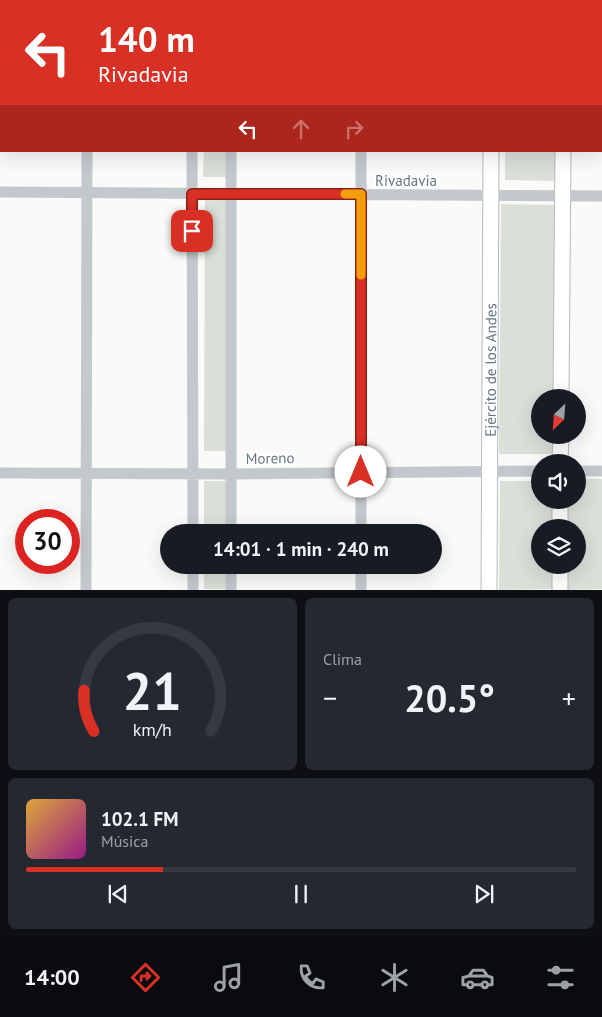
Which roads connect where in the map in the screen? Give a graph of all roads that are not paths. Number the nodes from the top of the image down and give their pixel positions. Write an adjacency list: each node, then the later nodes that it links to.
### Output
1 (87, 152): 8 (street)
2 (192, 152): 10 (street)
3 (231, 152): 9 (street)
4 (361, 152): 11 (street)
5 (491, 152): 12 (street, Ejército de los Andes)
6 (563, 152): 13 (street)
7 (0, 192): 8 (street, Rivadavia)
8 (87, 193): 10 (street, Rivadavia); 22 (street)
9 (230, 193): 10 (street, Rivadavia); 11 (street, Rivadavia); 24 (street)
10 (192, 194): 23 (street)
11 (361, 194): 12 (street, Rivadavia); 19 (street)
12 (491, 195): 13 (street, Rivadavia); 20 (street, Ejército de los Andes)
13 (562, 196): 14 (street, Rivadavia); 15 (street)
14 (602, 196)
15 (561, 389)
16 (531, 471): 20 (street, Moreno)
17 (586, 471): 18 (street)
18 (602, 471)
19 (361, 472): 20 (street, Moreno); 24 (street, Moreno); 27 (street)
20 (490, 472): 36 (street, Ejército de los Andes)
21 (0, 473): 22 (street, Moreno)
22 (86, 474): 23 (street, Moreno); 32 (street)
23 (193, 474): 24 (street, Moreno); 25 (street)
24 (231, 474): 26 (street)
25 (193, 524)
26 (231, 524)
27 (361, 524)
28 (193, 574): 33 (street)
29 (231, 574): 34 (street)
30 (361, 574): 35 (street)
31 (560, 574): 37 (street)
32 (86, 590)
33 (194, 590)
34 (231, 590)
35 (361, 590)
36 (490, 590)
37 (560, 590)

